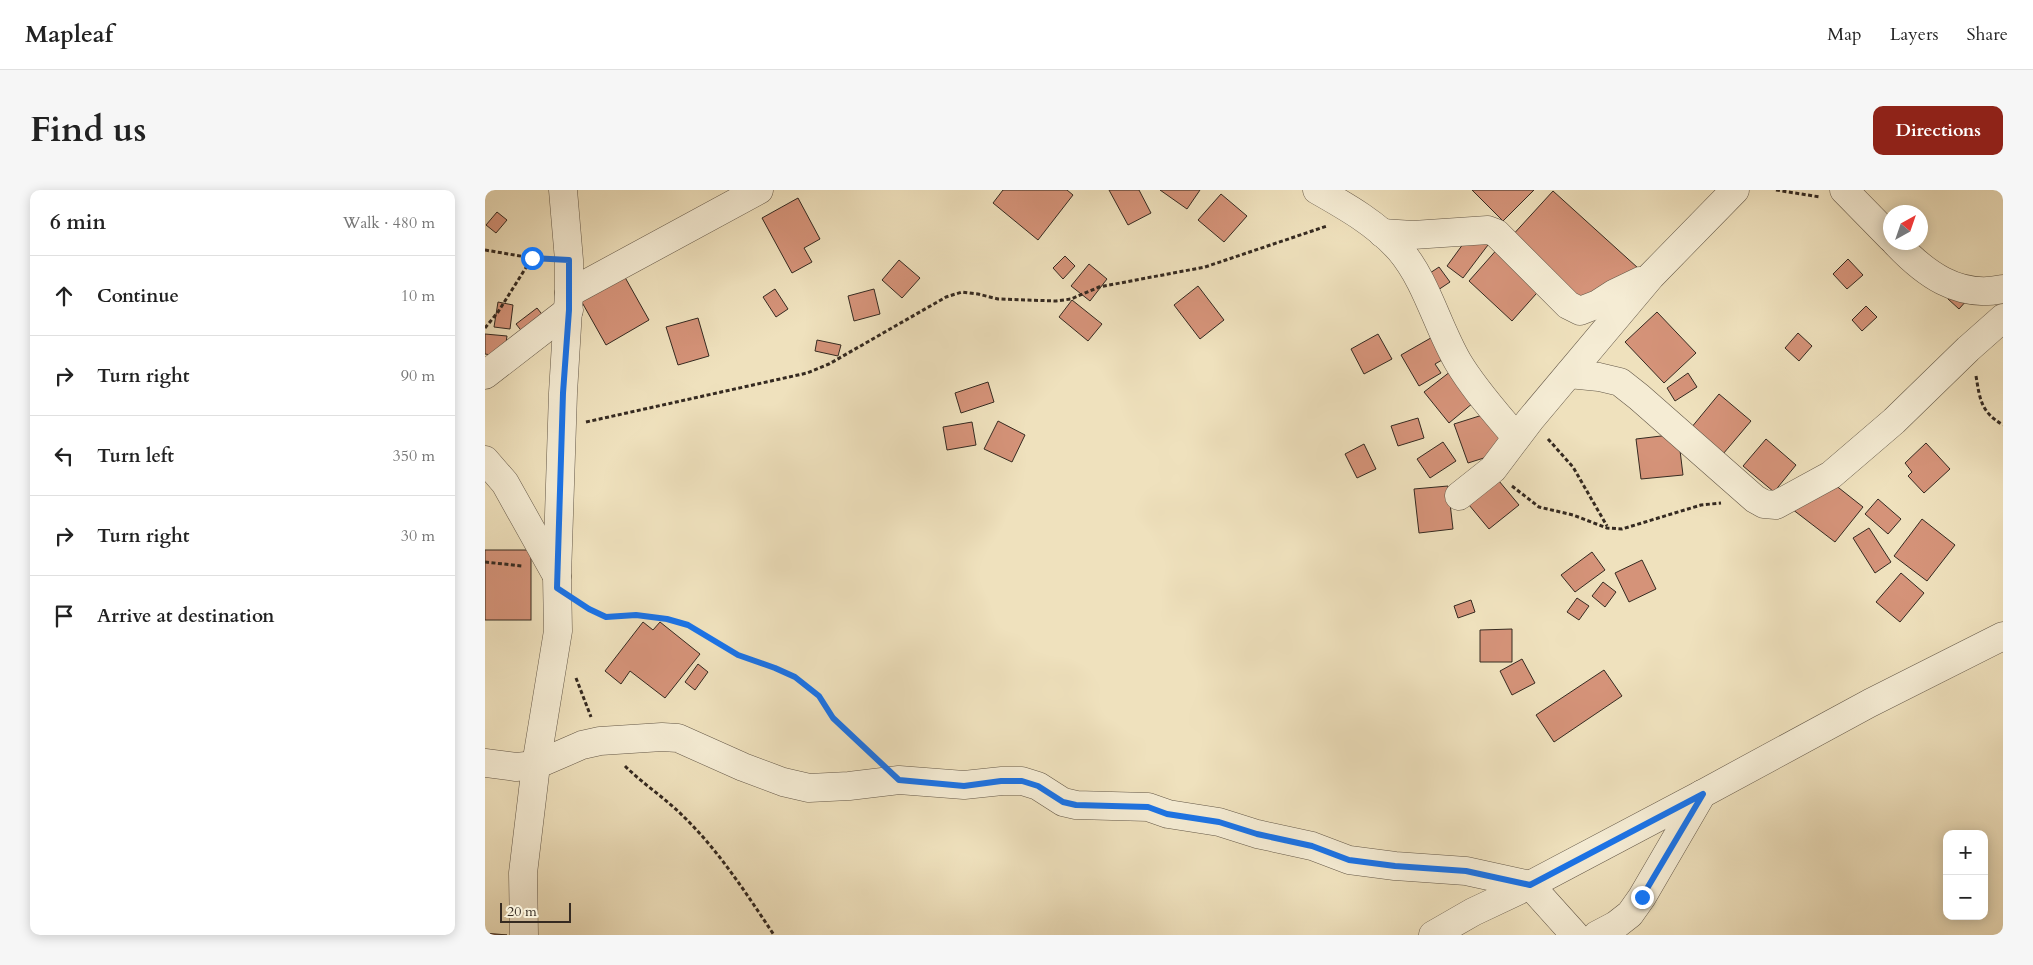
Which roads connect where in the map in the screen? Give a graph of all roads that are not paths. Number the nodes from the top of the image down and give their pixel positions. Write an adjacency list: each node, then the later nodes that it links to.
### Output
1 (563, 190): 11 (street)
2 (759, 190): 11 (street)
3 (1317, 190): 7 (street)
4 (1735, 190): 9 (street)
5 (1851, 197): 6 (street)
6 (1883, 230)
7 (1382, 232): 9 (street); 15 (street)
8 (1903, 250): 10 (street)
9 (1651, 276): 13 (street)
10 (2003, 289)
11 (569, 302): 14 (street); 18 (street)
12 (2003, 318): 13 (street)
13 (1569, 374): 15 (street)
14 (485, 375)
15 (1523, 429): 17 (street)
16 (485, 460): 18 (street)
17 (1459, 496)
18 (555, 577): 21 (street)
19 (2003, 636): 22 (street)
20 (485, 763): 21 (street)
21 (536, 764): 23 (street); 24 (street)
22 (1703, 794): 23 (street); 27 (street)
23 (1530, 885): 25 (street); 26 (street)
24 (524, 935)
25 (1433, 935)
26 (1575, 935)
27 (1597, 935)

